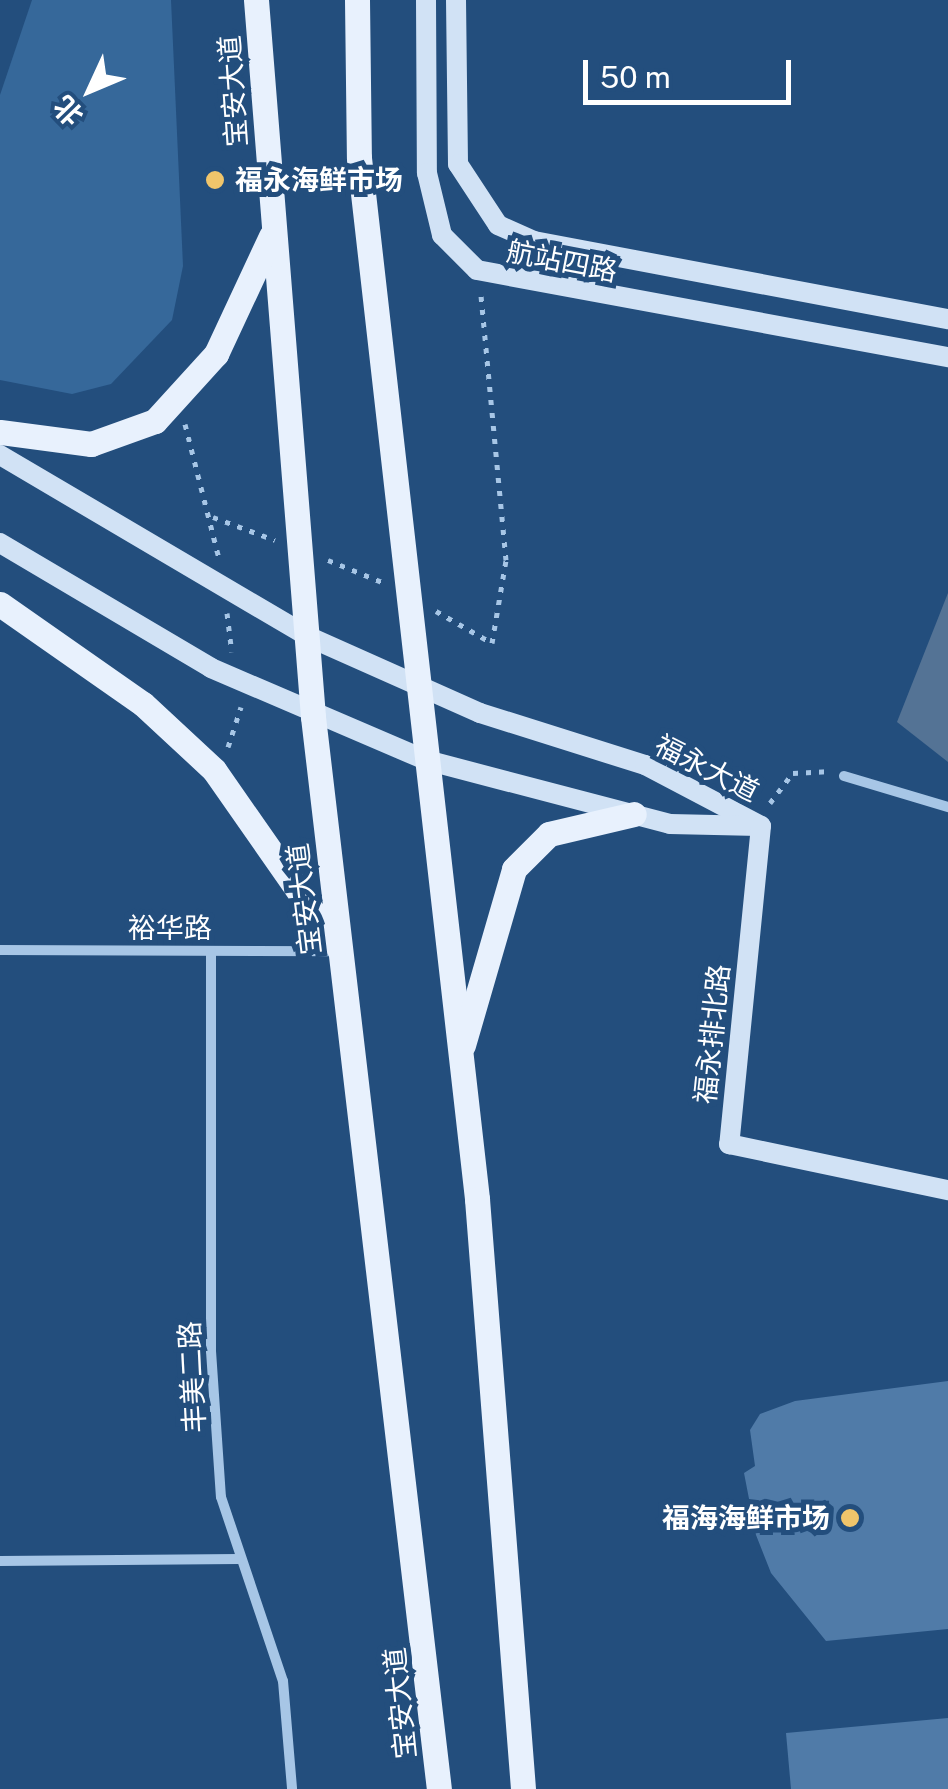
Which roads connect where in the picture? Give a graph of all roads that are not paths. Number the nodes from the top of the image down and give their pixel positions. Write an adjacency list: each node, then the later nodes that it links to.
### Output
1 (246, 0): 6 (main road)
2 (256, 0): 6 (main road, 宝安大道)
3 (356, 0): 15 (main road)
4 (426, 0): 9 (main road, 航站四路)
5 (456, 0): 8 (main road, 航站四路)
6 (264, 126): 7 (main road, 宝安大道)
7 (273, 231): 10 (main road); 14 (main road, 宝安大道)
8 (948, 319)
9 (948, 357)
10 (0, 432)
11 (0, 454): 14 (main road, 福永大道)
12 (0, 543): 16 (main road, 福永大道)
13 (0, 604): 24 (main road)
14 (307, 636): 15 (main road, 福永大道); 16 (main road, 宝安大道)
15 (417, 688): 17 (main road); 21 (main road, 福永大道)
16 (313, 717): 17 (main road, 福永大道); 24 (main road, 宝安大道)
17 (426, 760): 20 (main road, 福永大道); 25 (main road)
18 (844, 776): 19 (street)
19 (948, 808)
20 (634, 814): 21 (main road, 福永大道); 25 (main road)
21 (761, 826): 26 (main road, 福永排北路)
22 (0, 950): 23 (street, 裕华路)
23 (211, 951): 24 (street, 裕华路); 27 (street, 丰美二路)
24 (340, 952): 30 (main road, 宝安大道)
25 (458, 1064): 31 (main road)
26 (948, 1190)
27 (239, 1559): 28 (street); 29 (street, 丰美二路)
28 (0, 1560)
29 (292, 1789)
30 (439, 1789)
31 (523, 1789)

